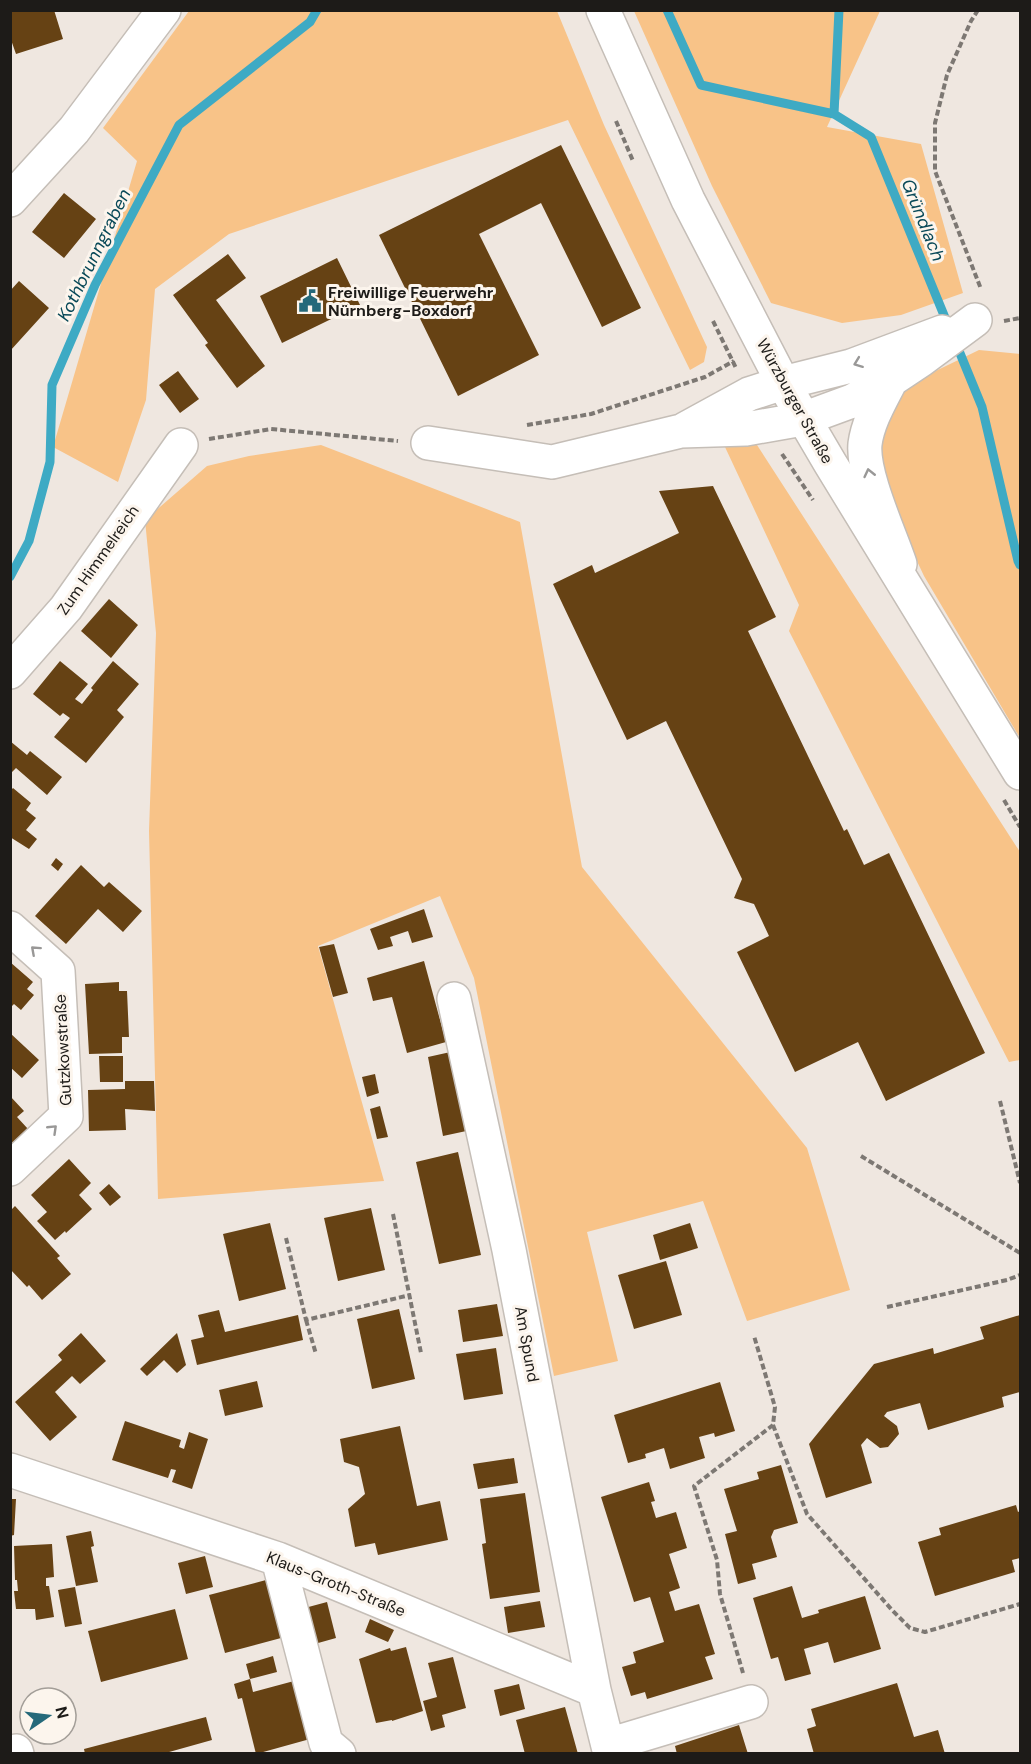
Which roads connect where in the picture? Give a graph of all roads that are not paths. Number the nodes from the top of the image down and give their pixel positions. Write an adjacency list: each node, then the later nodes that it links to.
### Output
1 (164, 10): 3 (street)
2 (603, 10): 7 (street, Würzburger Straße)
3 (10, 200)
4 (983, 317): 5 (street)
5 (917, 351): 6 (street); 7 (street, one-way to 7)
6 (891, 380): 8 (street); 12 (street, one-way to 6)
7 (783, 383): 8 (street, Würzburger Straße); 9 (street)
8 (803, 418): 9 (street); 12 (street, Würzburger Straße)
9 (681, 431): 10 (street)
10 (428, 443)
11 (181, 445): 13 (street, Zum Himmelreich)
12 (908, 588): 14 (street, Würzburger Straße)
13 (10, 672)
14 (1020, 773)
15 (10, 928): 17 (street, Gutzkowstraße, one-way to 15)
16 (454, 999): 20 (street, Am Spund)
17 (10, 1169)
18 (10, 1470): 19 (street, Klaus-Groth-Straße)
19 (278, 1559): 20 (street, Klaus-Groth-Straße); 23 (street)
20 (594, 1690): 22 (street)
21 (751, 1702): 22 (street)
22 (609, 1749)
23 (339, 1754)

